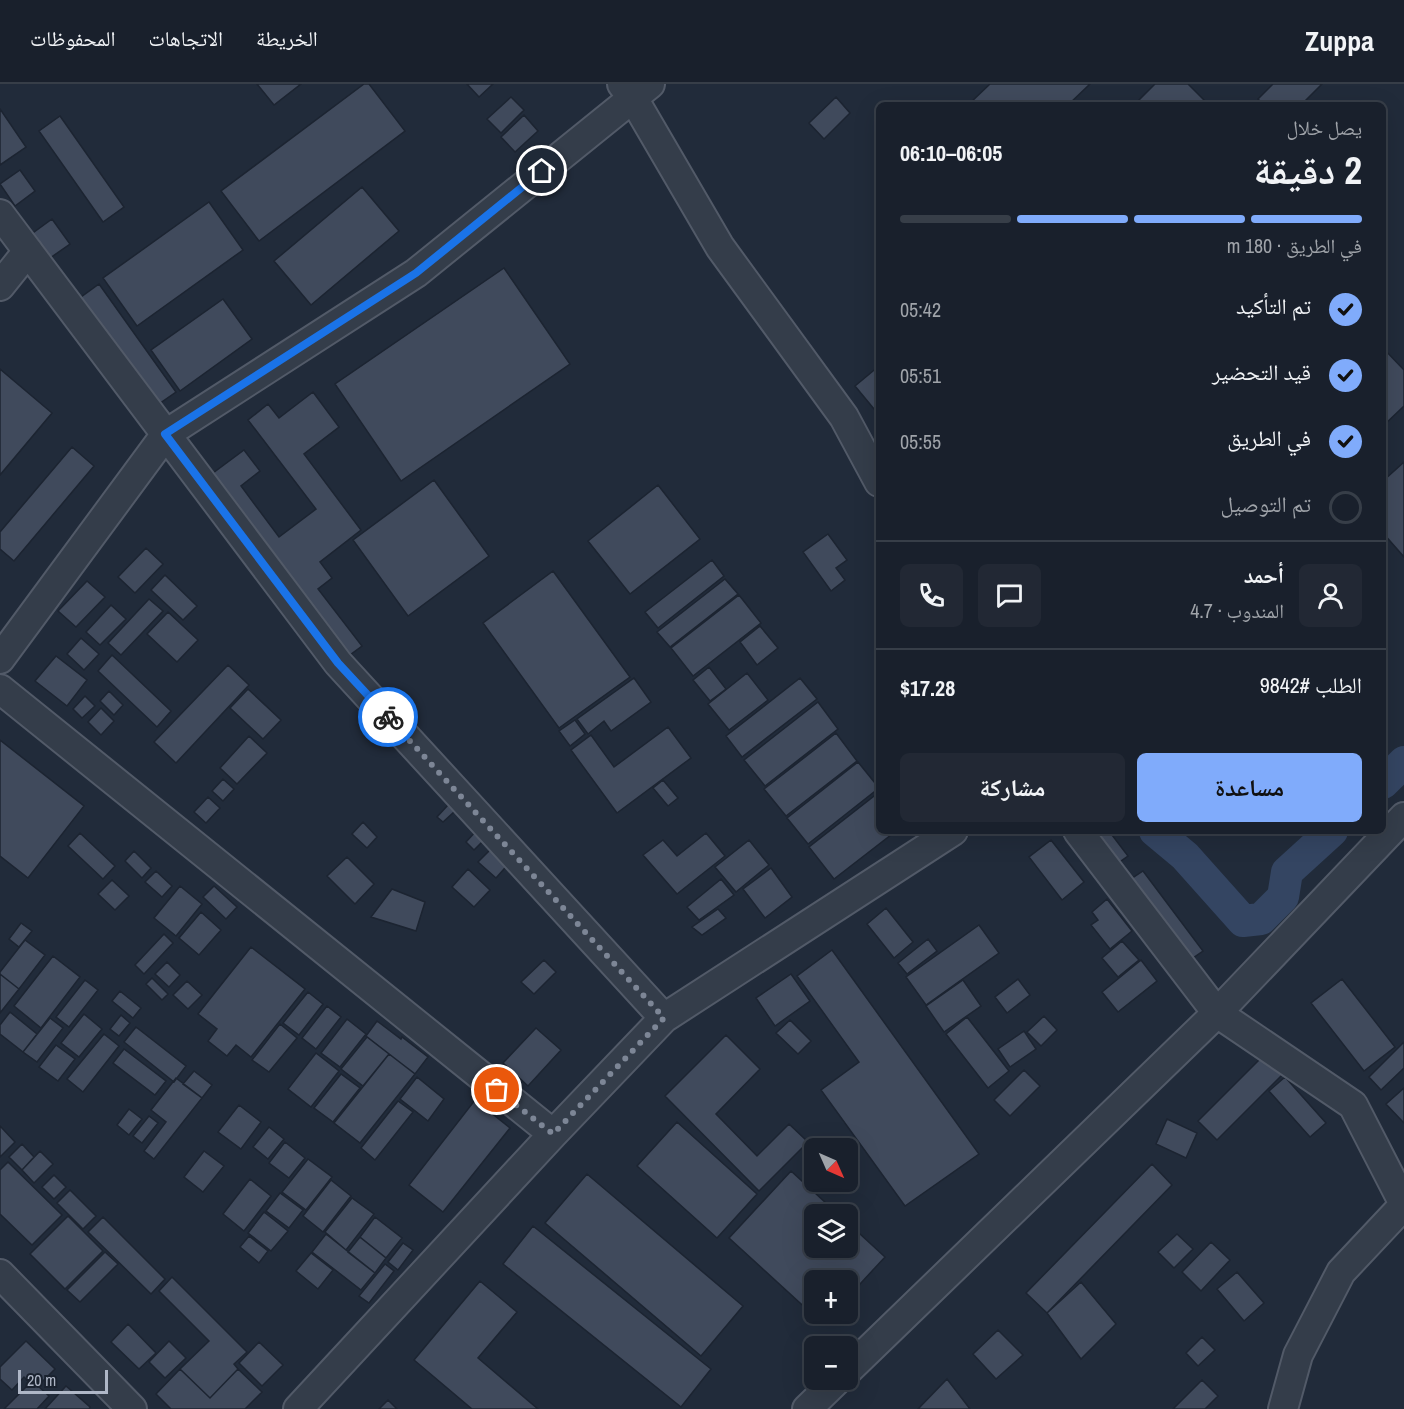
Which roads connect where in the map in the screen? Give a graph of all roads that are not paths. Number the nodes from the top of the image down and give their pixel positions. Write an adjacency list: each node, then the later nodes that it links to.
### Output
1 (635, 89): 5 (street); 6 (street)
2 (0, 214): 3 (street)
3 (28, 251): 4 (street); 5 (street)
4 (0, 286)
5 (165, 434): 7 (street); 13 (street)
6 (876, 476)
7 (0, 659)
8 (0, 689): 14 (street)
9 (1403, 818): 12 (street)
10 (948, 834): 13 (street)
11 (1080, 834): 12 (street)
12 (1217, 1013): 15 (street); 17 (street)
13 (664, 1018): 14 (street)
14 (553, 1134): 20 (street)
15 (1404, 1205): 22 (street)
16 (0, 1274): 19 (street)
17 (858, 1360)
18 (827, 1390): 21 (street)
19 (132, 1409)
20 (298, 1409)
21 (807, 1409)
22 (1282, 1409)

